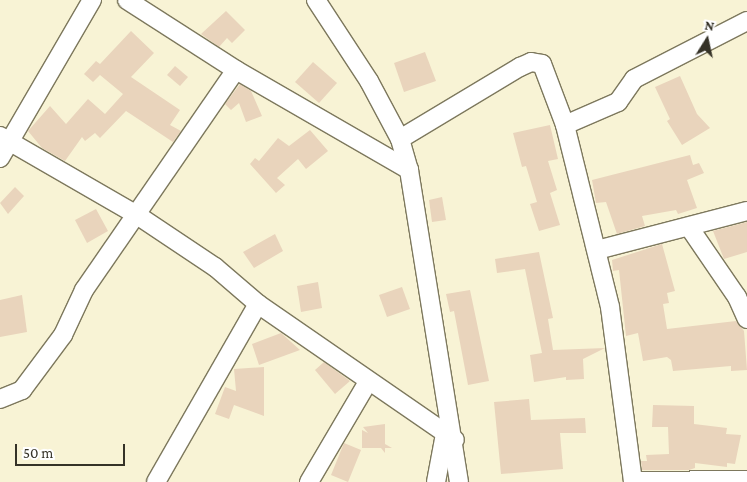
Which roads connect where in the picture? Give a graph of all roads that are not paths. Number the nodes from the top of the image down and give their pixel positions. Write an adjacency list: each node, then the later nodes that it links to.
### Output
1 (92, 0): 7 (street)
2 (127, 0): 5 (street)
3 (316, 0): 8 (street)
4 (747, 21): 6 (street)
5 (236, 70): 10 (street); 12 (street)
6 (564, 126): 8 (street); 14 (street)
7 (4, 139): 9 (street); 12 (street)
8 (400, 139): 10 (street)
9 (0, 158)
10 (409, 170): 19 (street)
11 (747, 211): 13 (street)
12 (137, 215): 15 (street); 18 (street)
13 (689, 227): 14 (street); 16 (street)
14 (597, 250): 21 (street)
15 (258, 304): 17 (street); 22 (street)
16 (747, 319)
17 (368, 382): 19 (street); 23 (street)
18 (0, 399)
19 (450, 437): 24 (street); 25 (street)
20 (747, 480): 21 (street)
21 (633, 481)
22 (156, 482)
23 (309, 482)
24 (436, 482)
25 (459, 482)

